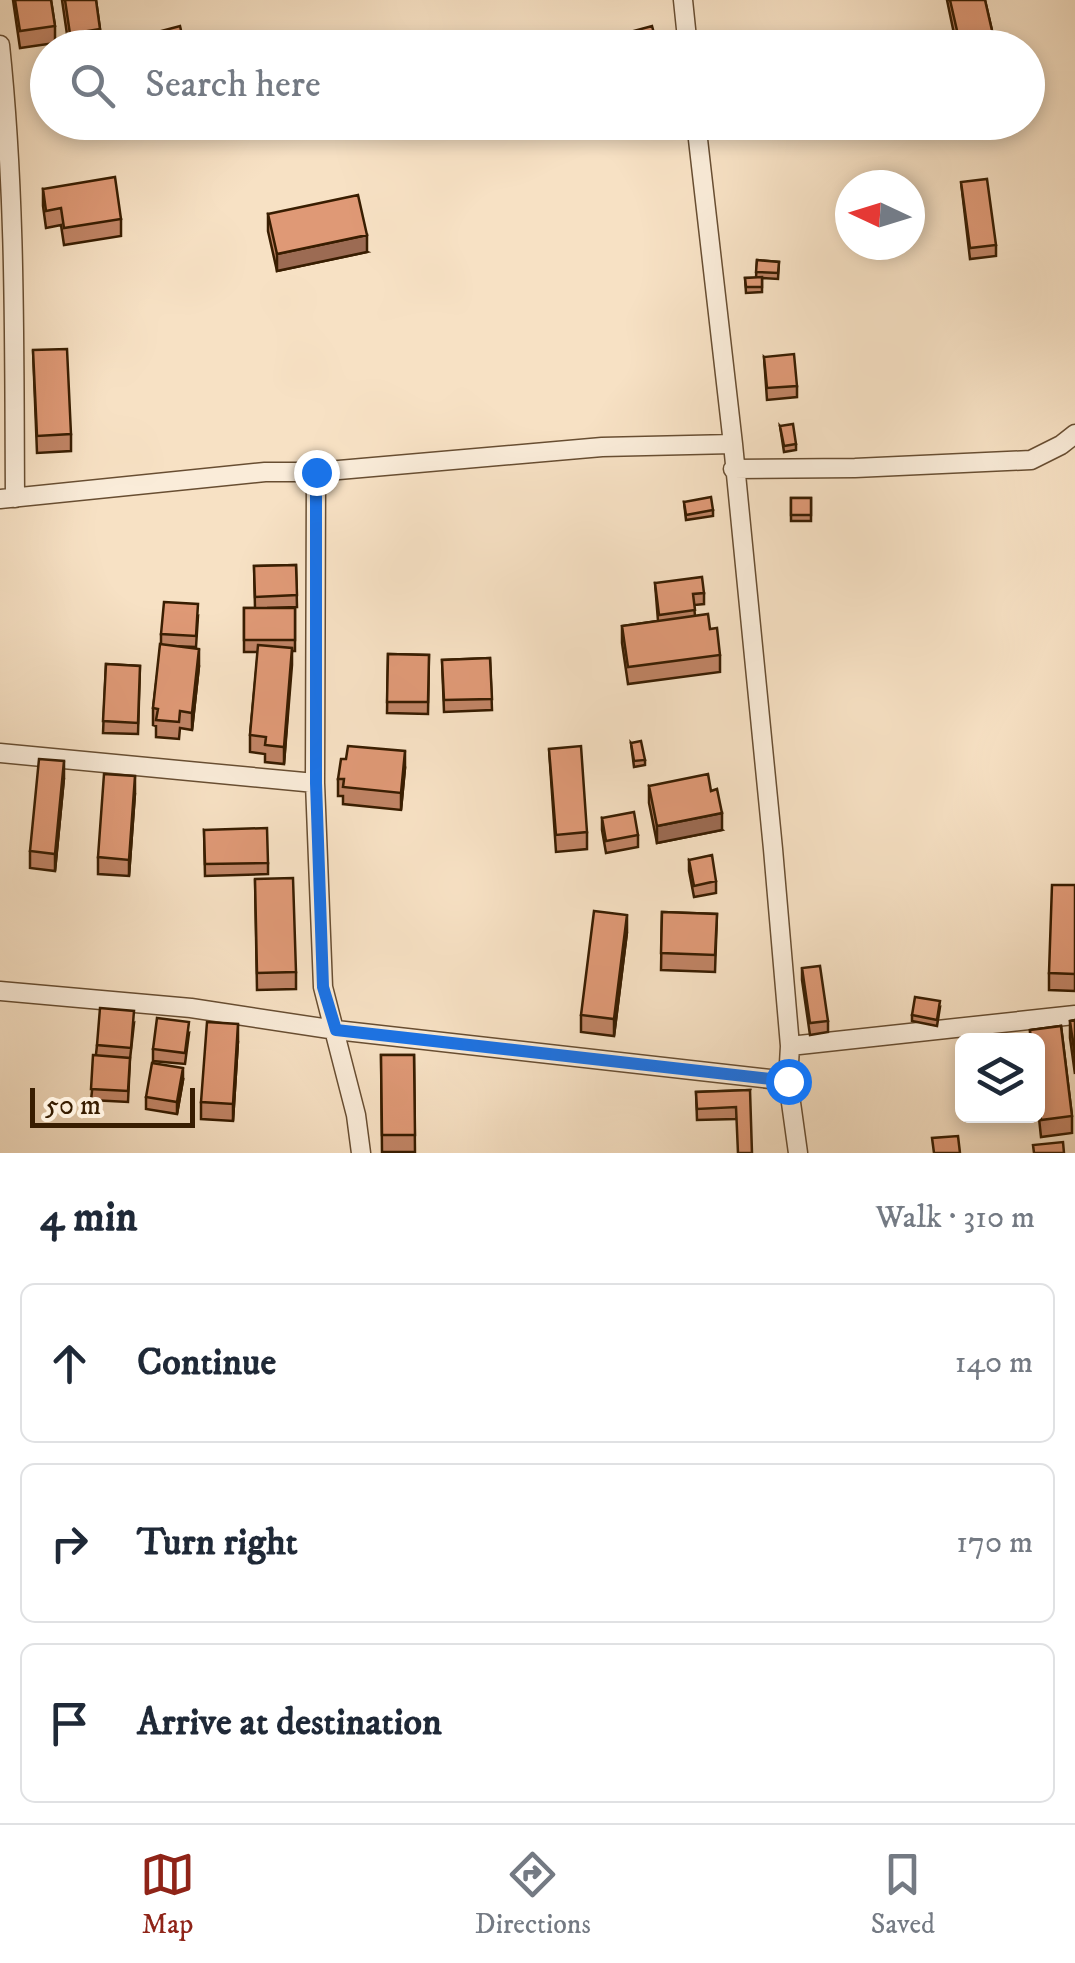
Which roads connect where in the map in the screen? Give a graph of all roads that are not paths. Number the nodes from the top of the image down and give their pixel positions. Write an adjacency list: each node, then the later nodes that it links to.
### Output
1 (683, 0): 2 (street)
2 (686, 30)
3 (0, 45): 9 (street)
4 (698, 140): 6 (street)
5 (1075, 434): 7 (street)
6 (733, 444): 7 (street); 8 (street)
7 (733, 468): 15 (street)
8 (316, 472): 9 (street); 11 (street)
9 (8, 498)
10 (0, 753): 11 (street)
11 (316, 783): 14 (street)
12 (0, 991): 14 (street)
13 (1075, 1015): 15 (street)
14 (336, 1030): 16 (street); 17 (street)
15 (790, 1046): 16 (street)
16 (788, 1081): 18 (street)
17 (361, 1153)
18 (798, 1153)

